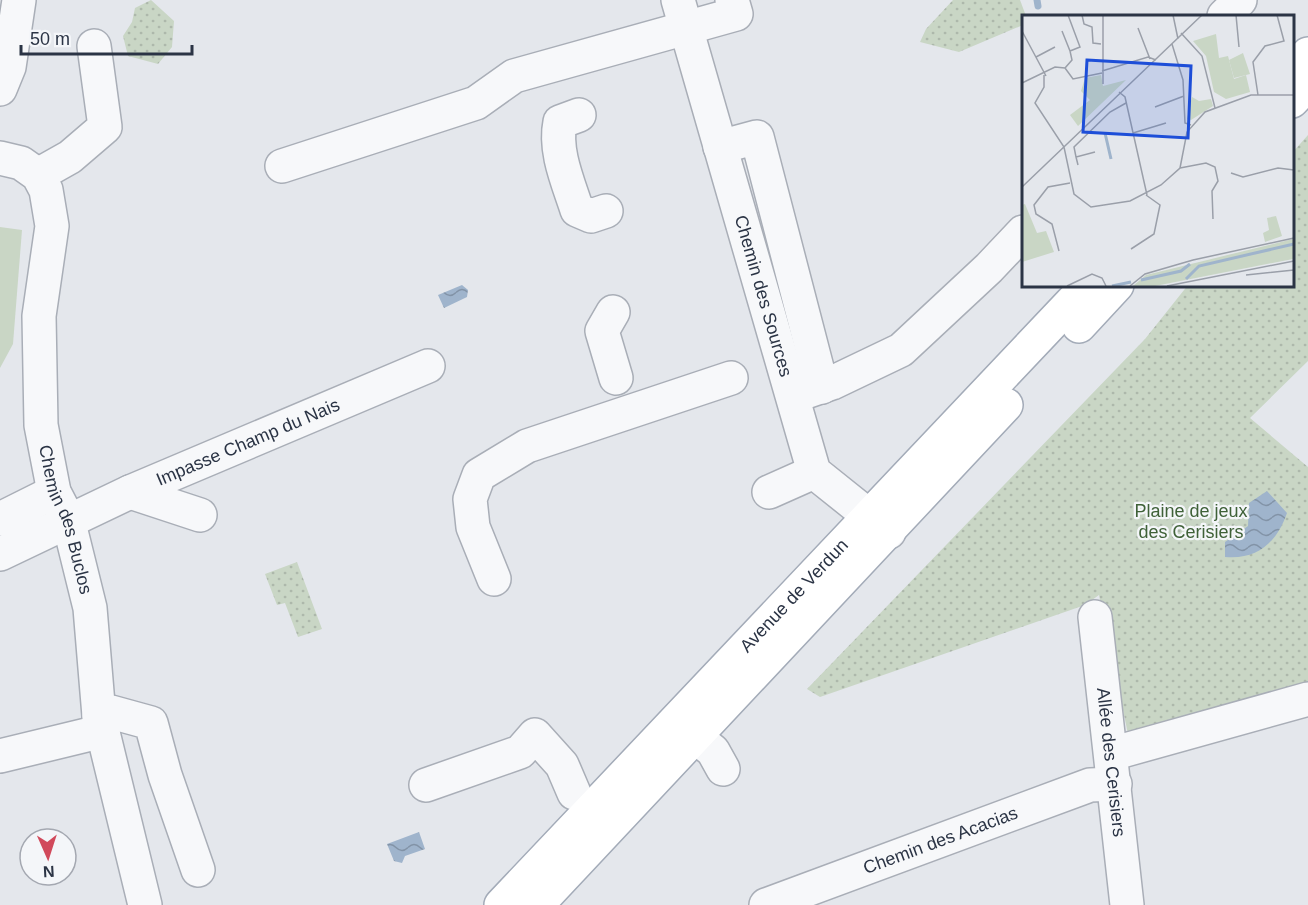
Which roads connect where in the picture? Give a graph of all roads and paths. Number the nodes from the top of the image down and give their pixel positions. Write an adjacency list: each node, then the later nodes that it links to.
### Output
1 (20, 0): 10 (street)
2 (732, 0): 4 (street)
3 (1239, 0): 5 (street)
4 (682, 14): 14 (street); 24 (street, Chemin des Sources)
5 (1225, 15)
6 (94, 46): 15 (street)
7 (1308, 54): 8 (main road)
8 (1293, 70)
9 (1308, 84): 11 (main road)
10 (0, 89)
11 (1293, 100)
12 (579, 115): 16 (street)
13 (0, 158): 15 (street)
14 (282, 166)
15 (38, 175): 30 (street, Chemin des Buclos)
16 (606, 212)
17 (1022, 233): 24 (street)
18 (1087, 286): 33 (main road, Avenue de Verdun)
19 (1116, 286): 33 (main road, Avenue de Verdun)
20 (613, 312): 22 (street)
21 (428, 366): 25 (street, Impasse Champ du Nais)
22 (616, 378)
23 (731, 378): 35 (street)
24 (807, 392): 27 (street, Chemin des Sources)
25 (316, 413): 26 (street); 28 (street, Impasse Champ du Nais)
26 (350, 421)
27 (814, 472): 29 (street); 33 (street)
28 (130, 492): 30 (street, Impasse Champ du Nais); 31 (street)
29 (769, 492)
30 (61, 506): 32 (street); 34 (street); 38 (street, Chemin des Buclos)
31 (200, 515)
32 (0, 519)
33 (880, 524): 39 (main road, Avenue de Verdun)
34 (0, 554)
35 (494, 579)
36 (1095, 617): 42 (street, Allée des Cerisiers)
37 (1308, 699): 42 (street, Chemin des Acacias)
38 (101, 724): 40 (street); 45 (street); 46 (street, Chemin des Buclos)
39 (686, 728): 41 (street); 44 (main road, Avenue de Verdun)
40 (0, 756)
41 (723, 769)
42 (1113, 769): 49 (street, Chemin des Acacias); 50 (street, Allée des Cerisiers)
43 (426, 785): 44 (street)
44 (591, 811): 47 (main road, Avenue de Verdun); 48 (main road, Avenue de Verdun)
45 (198, 870)
46 (145, 905)
47 (501, 905)
48 (537, 905)
49 (766, 905)
50 (1126, 905)

